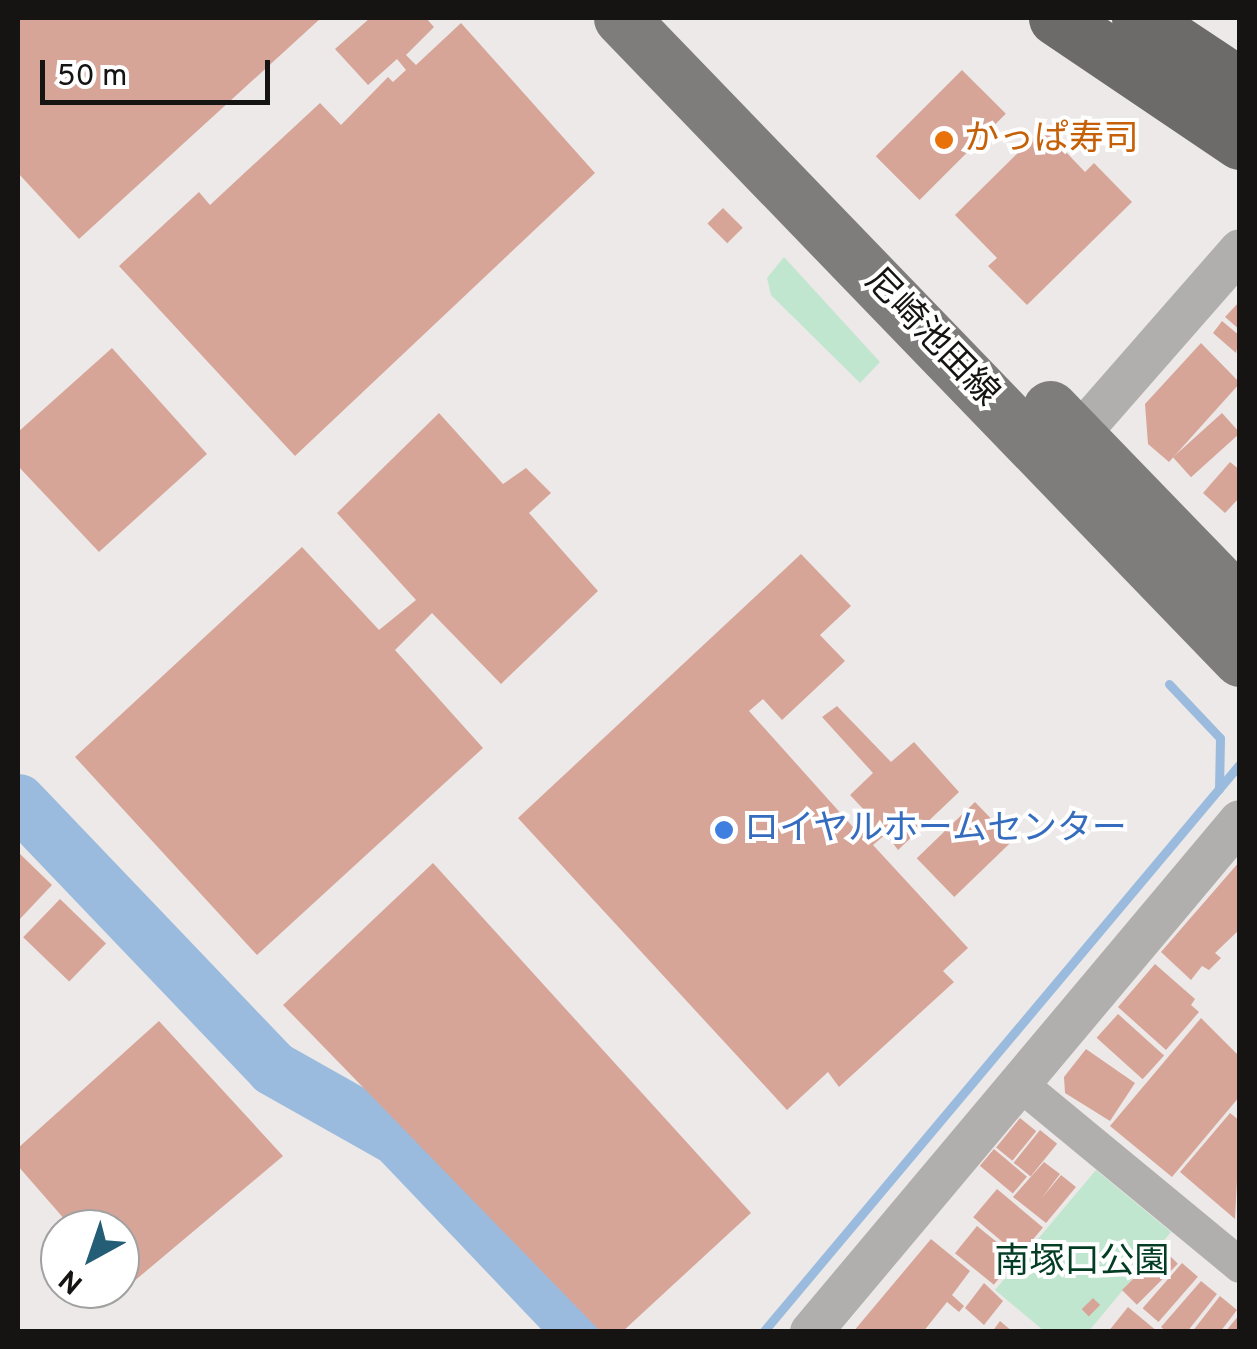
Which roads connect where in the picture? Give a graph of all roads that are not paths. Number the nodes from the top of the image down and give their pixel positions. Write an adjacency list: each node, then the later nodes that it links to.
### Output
1 (620, 18): 8 (main road, 尼崎池田線)
2 (673, 18): 8 (main road, 尼崎池田線)
3 (1056, 18): 6 (highway)
4 (1139, 18): 5 (highway)
5 (1240, 85)
6 (1240, 142)
7 (1234, 268): 8 (street)
8 (1065, 450): 9 (main road, 尼崎池田線); 10 (main road, 尼崎池田線)
9 (1240, 604)
10 (1240, 659)
11 (1240, 821): 12 (street)
12 (1019, 1083): 13 (street); 14 (street)
13 (1240, 1265)
14 (811, 1332)

